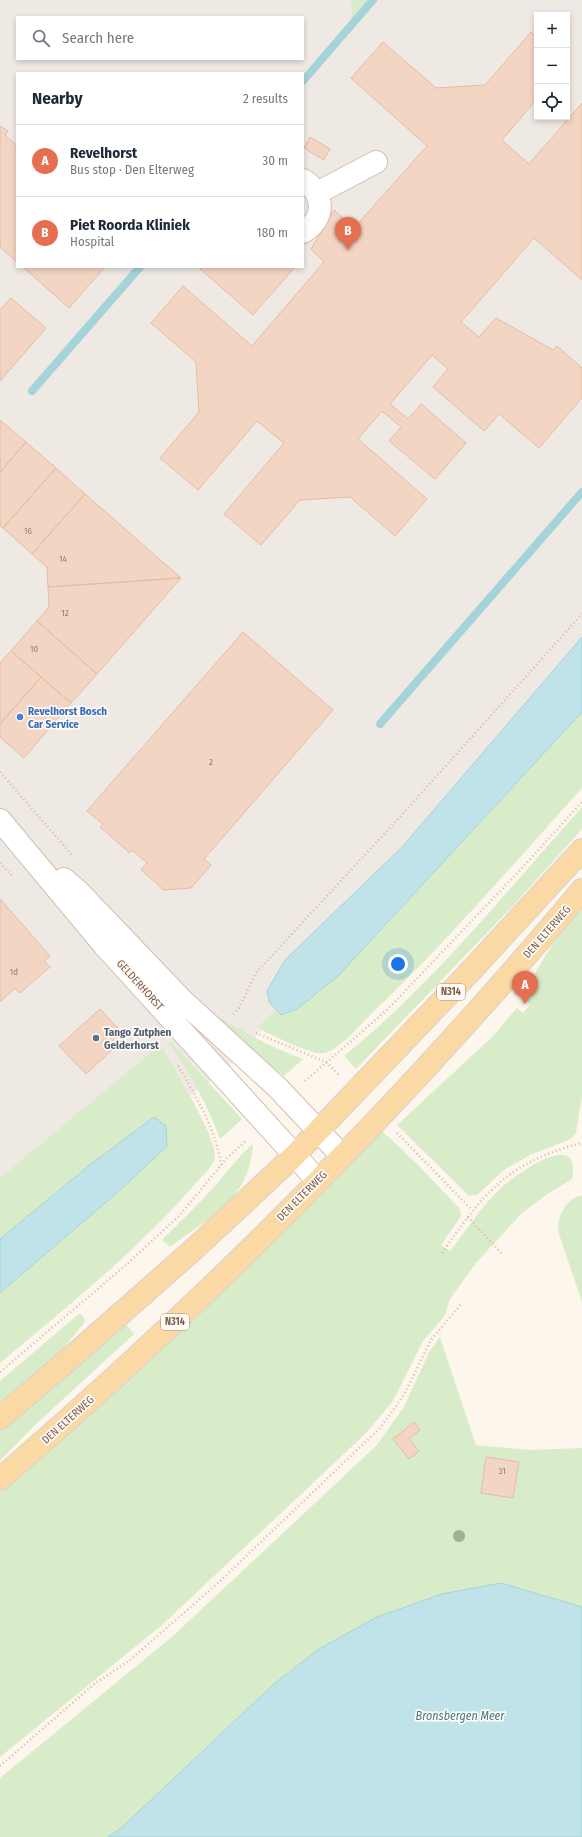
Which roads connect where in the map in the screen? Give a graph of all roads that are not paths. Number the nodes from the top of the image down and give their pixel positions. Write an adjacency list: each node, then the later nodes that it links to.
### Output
1 (376, 162): 2 (street)
2 (310, 186): 3 (street)
3 (304, 231)
4 (6, 831): 7 (street, GELDERHORST); 8 (street, GELDERHORST)
5 (582, 850): 7 (main road, N314)
6 (582, 890): 9 (main road, DEN ELTERWEG / N314)
7 (319, 1131): 8 (main road, N314); 9 (street, GELDERHORST)
8 (295, 1155): 10 (street, GELDERHORST); 11 (main road, N314)
9 (342, 1156): 10 (main road, DEN ELTERWEG / N314)
10 (318, 1181): 12 (main road, DEN ELTERWEG / N314)
11 (0, 1418)
12 (0, 1479)

